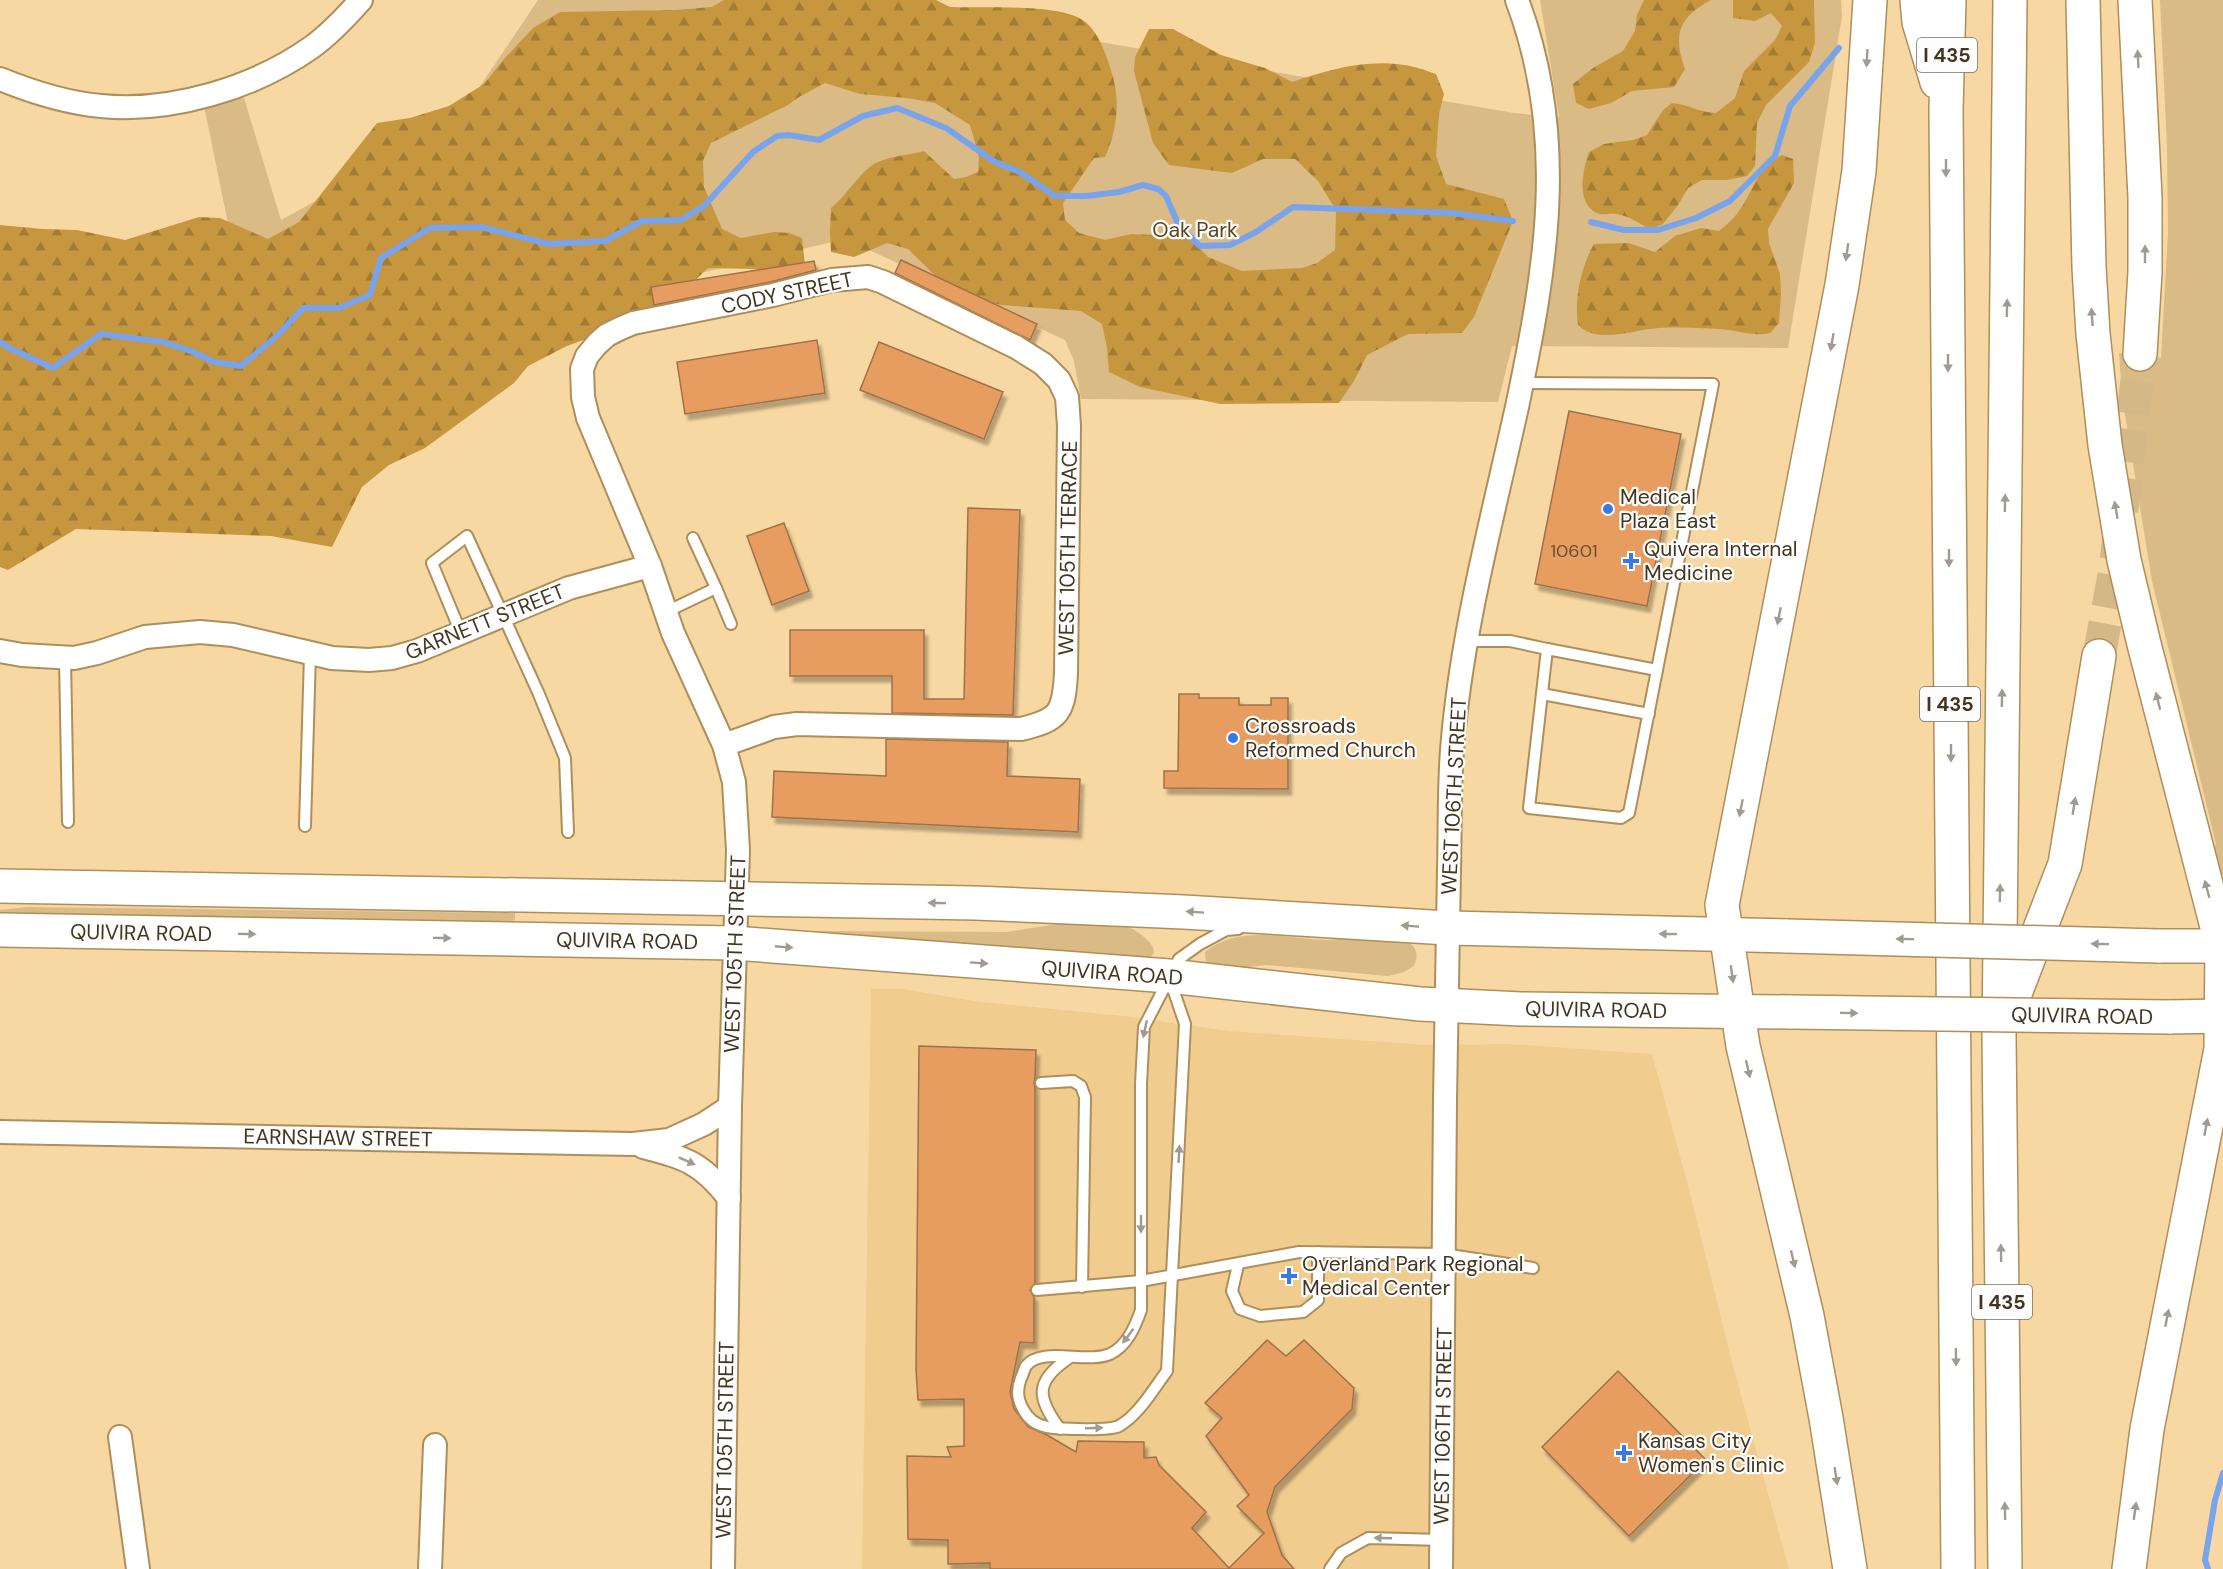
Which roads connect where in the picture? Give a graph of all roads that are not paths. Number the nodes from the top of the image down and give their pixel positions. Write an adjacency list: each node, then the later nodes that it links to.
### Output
1 (361, 0): 9 (street)
2 (1517, 0): 14 (street, WEST 106TH STREET)
3 (1870, 0): 40 (main road, one-way to 40)
4 (1917, 0): 10 (main road)
5 (1948, 0): 10 (main road, I 435)
6 (2010, 0): 47 (main road, I 435, one-way to 6)
7 (2083, 0): 42 (main road, one-way to 7)
8 (2135, 0): 11 (main road, one-way to 8)
9 (0, 79)
10 (1946, 110): 72 (main road, I 435, one-way to 72)
11 (2140, 354)
12 (582, 369): 13 (street, CODY STREET); 16 (street, WEST 105TH STREET)
13 (1059, 380): 31 (street, WEST 105TH TERRACE)
14 (1522, 382): 22 (street, WEST 106TH STREET); 28 (lane)
15 (693, 538): 17 (lane)
16 (650, 566): 18 (street, WEST 105TH STREET); 19 (street, GARNETT STREET)
17 (716, 588): 18 (lane); 20 (lane)
18 (666, 612): 31 (street, WEST 105TH STREET)
19 (502, 616): 21 (street, GARNETT STREET); 21 (lane); 34 (lane)
20 (731, 624)
21 (461, 633): 25 (street, GARNETT STREET)
22 (1467, 641): 23 (lane); 37 (street, WEST 106TH STREET)
23 (1547, 649): 28 (lane); 29 (lane)
24 (0, 651): 27 (street, GARNETT STREET)
25 (310, 654): 27 (street, GARNETT STREET); 33 (lane)
26 (2099, 656): 47 (main road, one-way to 26)
27 (65, 658): 32 (lane)
28 (1657, 670): 30 (lane)
29 (1542, 694): 30 (lane); 30 (lane)
30 (1648, 714)
31 (724, 745): 36 (street, WEST 105TH STREET)
32 (68, 822)
33 (305, 825)
34 (568, 832)
35 (0, 886): 36 (main road)
36 (736, 898): 37 (main road, one-way to 36); 41 (street, WEST 105TH STREET)
37 (1448, 928): 40 (main road, one-way to 37); 44 (street, WEST 106TH STREET)
38 (1245, 929): 43 (lane)
39 (0, 930): 41 (main road, QUIVIRA ROAD, one-way to 41)
40 (1727, 936): 42 (main road, one-way to 40, bridge); 45 (main road, one-way to 45)
41 (734, 943): 43 (main road, QUIVIRA ROAD, one-way to 43); 49 (street, WEST 105TH STREET)
42 (2222, 946): 46 (main road)
43 (1169, 976): 44 (main road, QUIVIRA ROAD); 57 (lane, one-way to 43); 58 (lane, one-way to 58)
44 (1445, 1005): 45 (main road, QUIVIRA ROAD); 54 (street, WEST 106TH STREET)
45 (1738, 1011): 46 (main road, QUIVIRA ROAD, one-way to 46, bridge); 71 (main road, one-way to 71)
46 (2222, 1016): 74 (main road, one-way to 46)
47 (1999, 1036): 73 (main road, I 435, one-way to 47)
48 (1041, 1083): 59 (lane)
49 (730, 1107): 51 (street, EARNSHAW STREET); 52 (street, WEST 105TH STREET)
50 (0, 1132): 51 (street, EARNSHAW STREET)
51 (633, 1144): 52 (street, EARNSHAW STREET, one-way to 52)
52 (729, 1198): 68 (street, WEST 105TH STREET)
53 (1318, 1252): 54 (lane); 55 (lane); 55 (lane)
54 (1444, 1254): 56 (lane); 65 (street, WEST 106TH STREET)
55 (1238, 1264): 57 (lane)
56 (1533, 1268)
57 (1173, 1276): 58 (lane); 62 (lane, one-way to 57)
58 (1142, 1281): 59 (lane); 61 (lane, one-way to 61)
59 (1082, 1287): 60 (lane)
60 (1037, 1290)
61 (1069, 1358): 62 (lane); 62 (lane)
62 (1060, 1429)
63 (120, 1437): 66 (street)
64 (435, 1445): 67 (street)
65 (1442, 1540): 69 (lane, one-way to 69); 70 (street, WEST 106TH STREET)
66 (138, 1569)
67 (430, 1569)
68 (723, 1569)
69 (1330, 1569)
70 (1441, 1569)
71 (1850, 1569)
72 (1958, 1569)
73 (2005, 1569)
74 (2129, 1569)

